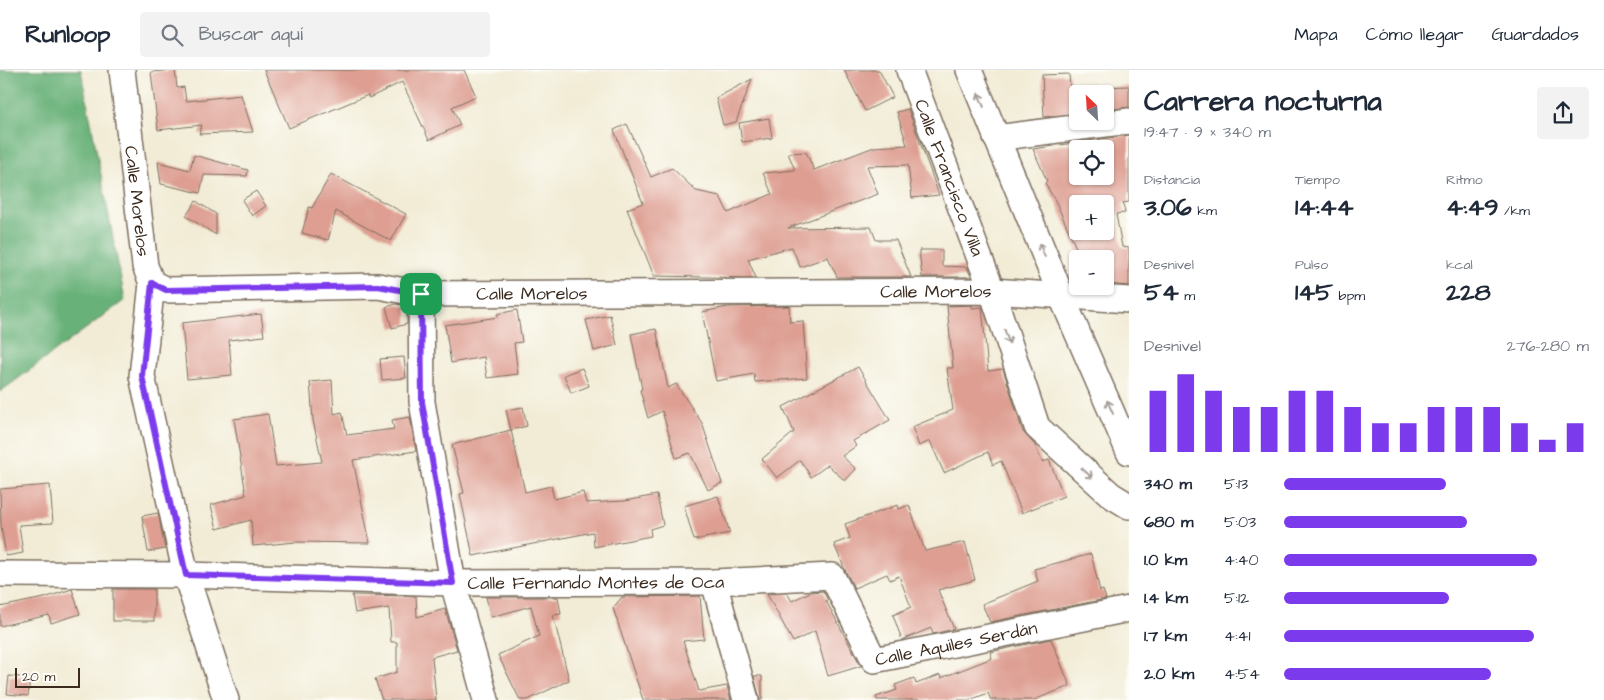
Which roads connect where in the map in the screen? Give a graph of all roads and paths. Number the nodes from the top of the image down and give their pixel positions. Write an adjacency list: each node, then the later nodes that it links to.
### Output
1 (122, 70): 6 (street, Calle Morelos)
2 (909, 70): 7 (street, Calle Francisco Villa)
3 (969, 70): 5 (street, one-way to 3)
4 (1129, 121): 5 (street)
5 (996, 138): 9 (street, one-way to 5)
6 (152, 283): 8 (street, Calle Morelos); 14 (street)
7 (992, 291): 8 (street, Calle Morelos); 9 (street, Calle Morelos); 12 (street, Calle Francisco Villa, one-way to 12)
8 (421, 294): 17 (street)
9 (1061, 295): 10 (street, Calle Morelos); 11 (street, one-way to 9)
10 (1129, 300)
11 (1129, 452)
12 (1129, 506)
13 (0, 574): 14 (street, Calle Fernando Montes de Oca)
14 (186, 575): 17 (street, Calle Fernando Montes de Oca); 19 (street)
15 (832, 576): 16 (street, Calle Fernando Montes de Oca); 18 (street, Calle Aquiles Serdán)
16 (714, 582): 17 (street, Calle Fernando Montes de Oca); 21 (street)
17 (453, 583): 20 (street)
18 (1129, 609)
19 (226, 700)
20 (486, 700)
21 (746, 700)

